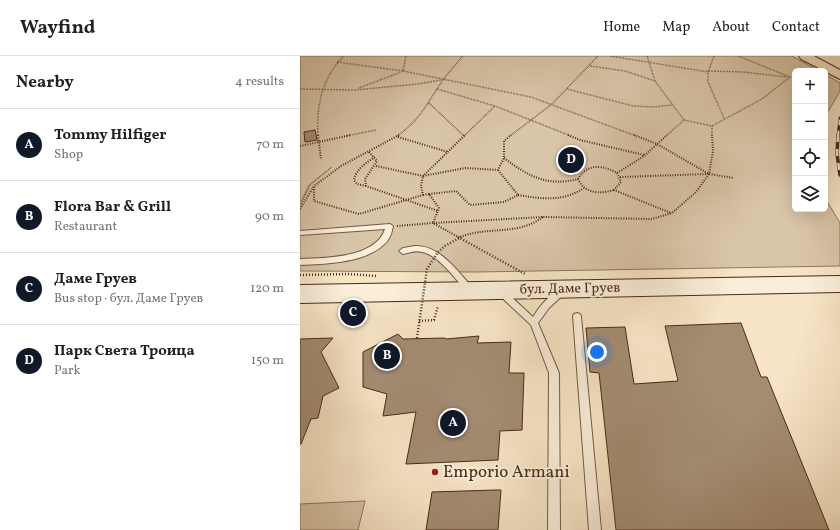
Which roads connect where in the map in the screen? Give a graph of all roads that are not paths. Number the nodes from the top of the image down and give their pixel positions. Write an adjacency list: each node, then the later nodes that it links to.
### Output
1 (809, 58): 2 (main road)
2 (840, 76)
3 (300, 233): 5 (lane)
4 (403, 251): 8 (lane)
5 (300, 262)
6 (836, 284): 7 (main road, бул. Даме Груев)
7 (565, 290): 9 (main road, бул. Даме Груев); 12 (lane)
8 (471, 291): 9 (main road, бул. Даме Груев); 10 (main road, бул. Даме Груев)
9 (499, 291): 12 (lane)
10 (300, 294)
11 (576, 316): 14 (lane)
12 (534, 323): 13 (lane)
13 (554, 530)
14 (596, 530)

